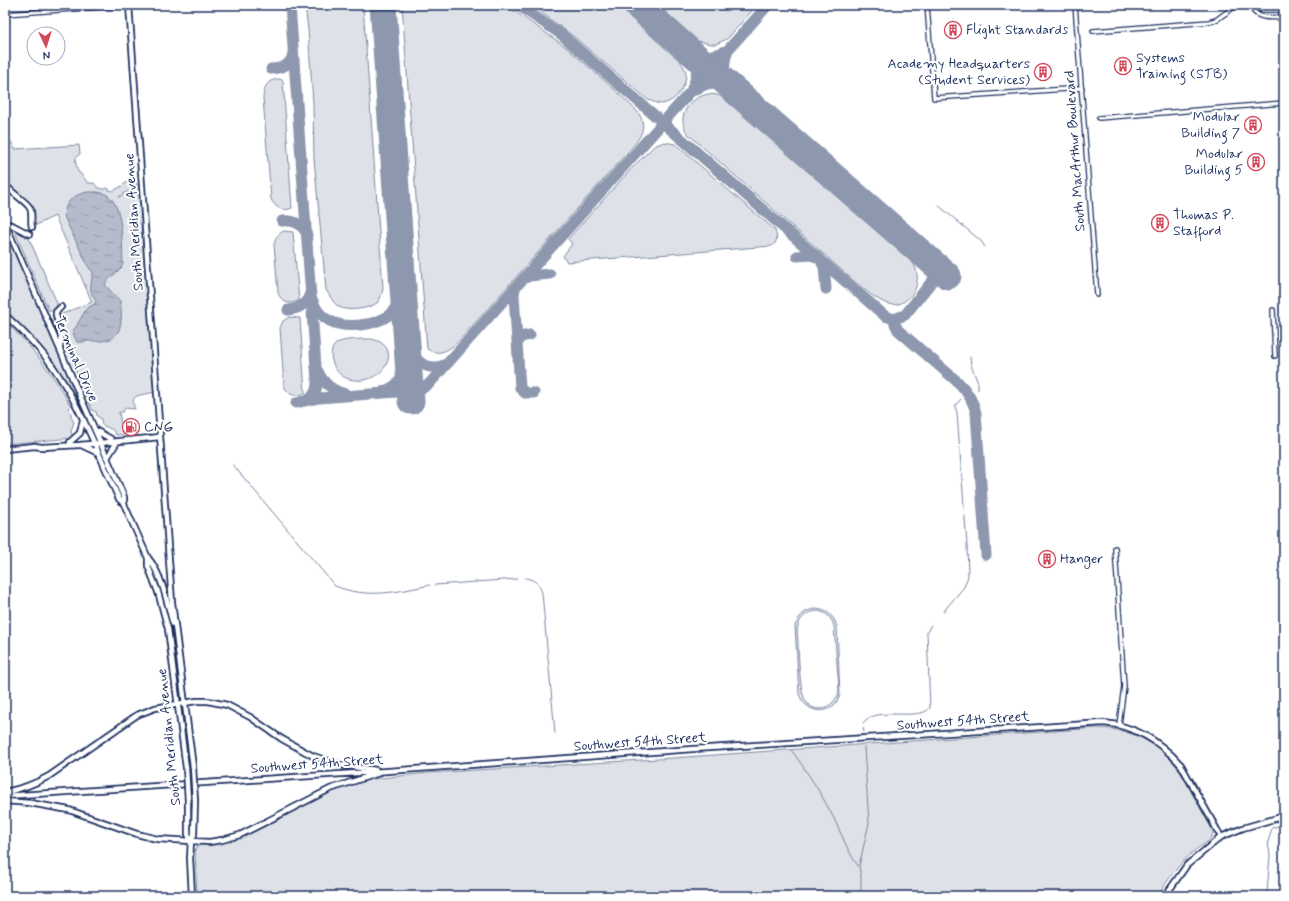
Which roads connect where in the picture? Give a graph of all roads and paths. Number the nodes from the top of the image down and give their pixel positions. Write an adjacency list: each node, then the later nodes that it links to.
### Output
1 (129, 5): 9 (street); 27 (main road, South Meridian Avenue)
2 (927, 5): 12 (street)
3 (1075, 5): 12 (street, South MacArthur Boulevard)
4 (1237, 5): 11 (street)
5 (1250, 5): 10 (street)
6 (1254, 5): 8 (street)
7 (1281, 5): 8 (street)
8 (1283, 10): 10 (street)
9 (5, 14)
10 (1283, 17)
11 (1094, 31)
12 (1082, 88): 19 (street, South MacArthur Boulevard)
13 (1284, 103): 14 (street)
14 (1099, 118)
15 (5, 184): 17 (main road)
16 (5, 223): 18 (main road); 23 (main road, Terminal Drive)
17 (32, 227)
18 (29, 234)
19 (1097, 295)
20 (62, 307): 23 (main road)
21 (1273, 310): 24 (street)
22 (5, 315): 25 (main road, Terminal Drive)
23 (60, 350): 26 (main road, Terminal Drive)
24 (1275, 356)
25 (83, 420): 30 (main road); 31 (main road, Terminal Drive)
26 (95, 430): 28 (main road); 32 (main road, Terminal Drive)
27 (160, 437): 29 (main road); 43 (main road, South Meridian Avenue)
28 (111, 439): 29 (main road); 32 (main road)
29 (131, 439): 33 (main road)
30 (70, 442): 31 (main road); 35 (main road)
31 (93, 442): 32 (main road); 34 (main road); 37 (main road, Terminal Drive)
32 (100, 442): 33 (main road); 38 (main road, Terminal Drive)
33 (117, 442): 38 (main road)
34 (80, 445): 35 (main road); 37 (main road)
35 (34, 446): 36 (main road)
36 (5, 449)
37 (98, 453): 39 (main road, Terminal Drive)
38 (107, 458): 39 (main road, Terminal Drive)
39 (124, 504): 41 (main road, Terminal Drive)
40 (1115, 548): 46 (street)
41 (148, 558): 42 (main road, Terminal Drive); 43 (main road, Terminal Drive)
42 (168, 629): 45 (main road, South Meridian Avenue)
43 (177, 641): 44 (main road, South Meridian Avenue)
44 (186, 702): 45 (main road); 47 (main road); 52 (main road, South Meridian Avenue, bridge)
45 (178, 704): 48 (main road); 52 (main road, South Meridian Avenue, bridge)
46 (1119, 724): 47 (main road, Southwest 54th Street); 51 (main road, Southwest 54th Street)
47 (388, 771): 48 (main road, Southwest 54th Street); 52 (main road)
48 (5, 794)
49 (5, 800): 52 (main road)
50 (1284, 816): 51 (main road)
51 (1221, 837): 54 (main road)
52 (191, 841): 53 (main road, South Meridian Avenue)
53 (192, 896)
54 (1165, 896)

